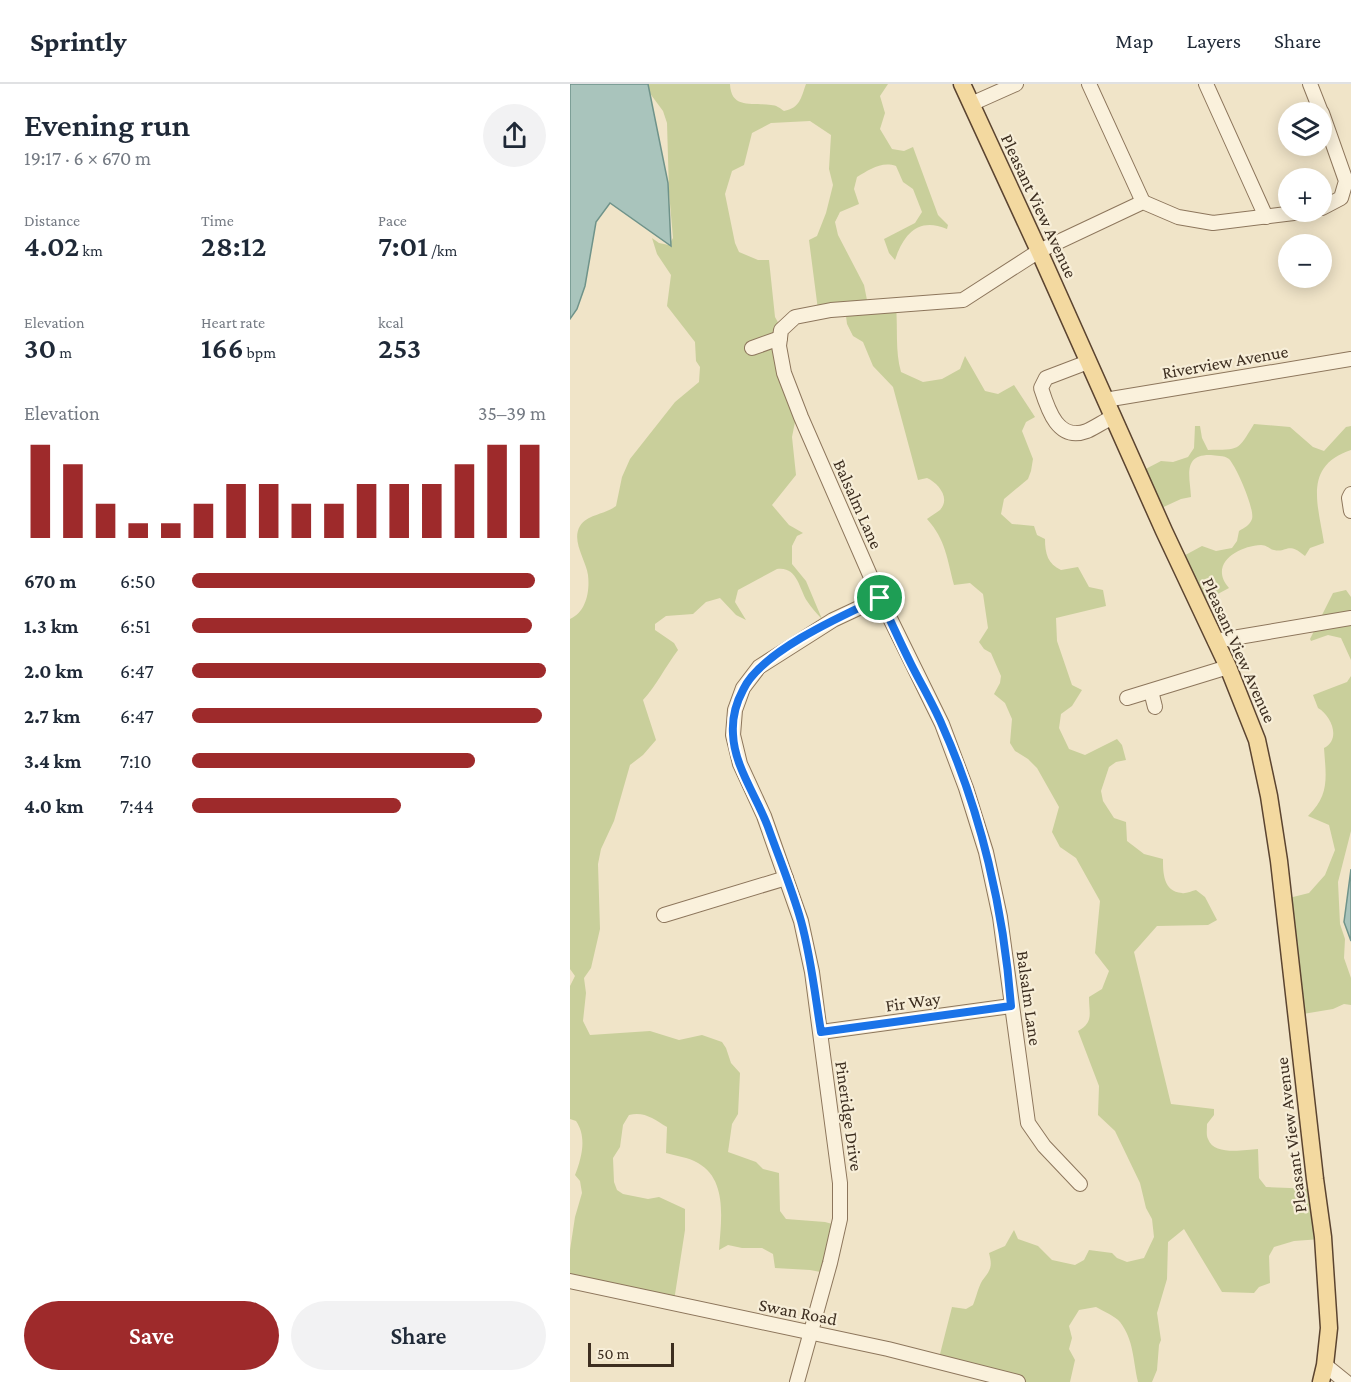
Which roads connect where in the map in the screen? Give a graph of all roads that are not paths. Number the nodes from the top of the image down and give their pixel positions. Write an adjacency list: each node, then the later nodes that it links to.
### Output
1 (962, 84): 7 (main road, Pleasant View Avenue)
2 (1016, 84): 7 (street)
3 (1089, 84): 9 (street)
4 (1206, 84): 12 (street)
5 (1310, 84): 6 (street)
6 (1317, 102)
7 (971, 104): 13 (main road, Pleasant View Avenue)
8 (1332, 143): 10 (street)
9 (1143, 202): 12 (street); 13 (street)
10 (1332, 203)
11 (1278, 215): 12 (street)
12 (1266, 217)
13 (1039, 251): 14 (street); 17 (main road, Pleasant View Avenue)
14 (780, 338): 15 (street); 22 (street, Balsalm Lane)
15 (752, 348)
16 (1351, 358): 18 (street, Riverview Avenue)
17 (1088, 362): 18 (main road, Pleasant View Avenue); 19 (street)
18 (1105, 400): 19 (main road, Pleasant View Avenue)
19 (1113, 417): 24 (main road, Pleasant View Avenue)
20 (1351, 494): 21 (street)
21 (1351, 510)
22 (880, 598): 29 (street, Pineridge Drive); 31 (street, Balsalm Lane)
23 (1351, 618): 24 (street)
24 (1215, 641): 25 (main road, Pleasant View Avenue)
25 (1228, 667): 26 (street); 36 (main road, Pleasant View Avenue)
26 (1151, 692): 27 (street); 28 (street)
27 (1127, 699)
28 (1155, 707)
29 (786, 878): 30 (street); 32 (street, Pineridge Drive)
30 (664, 915)
31 (1011, 1006): 32 (street, Fir Way); 33 (street, Balsalm Lane)
32 (821, 1032): 35 (street, Pineridge Drive)
33 (1080, 1184)
34 (570, 1281): 35 (street, Swan Road)
35 (811, 1332): 37 (street, Pineridge Drive); 38 (street, Swan Road)
36 (1326, 1365): 39 (main road, Pleasant View Avenue); 40 (street)
37 (797, 1382)
38 (1018, 1382)
39 (1321, 1382)
40 (1346, 1382)

